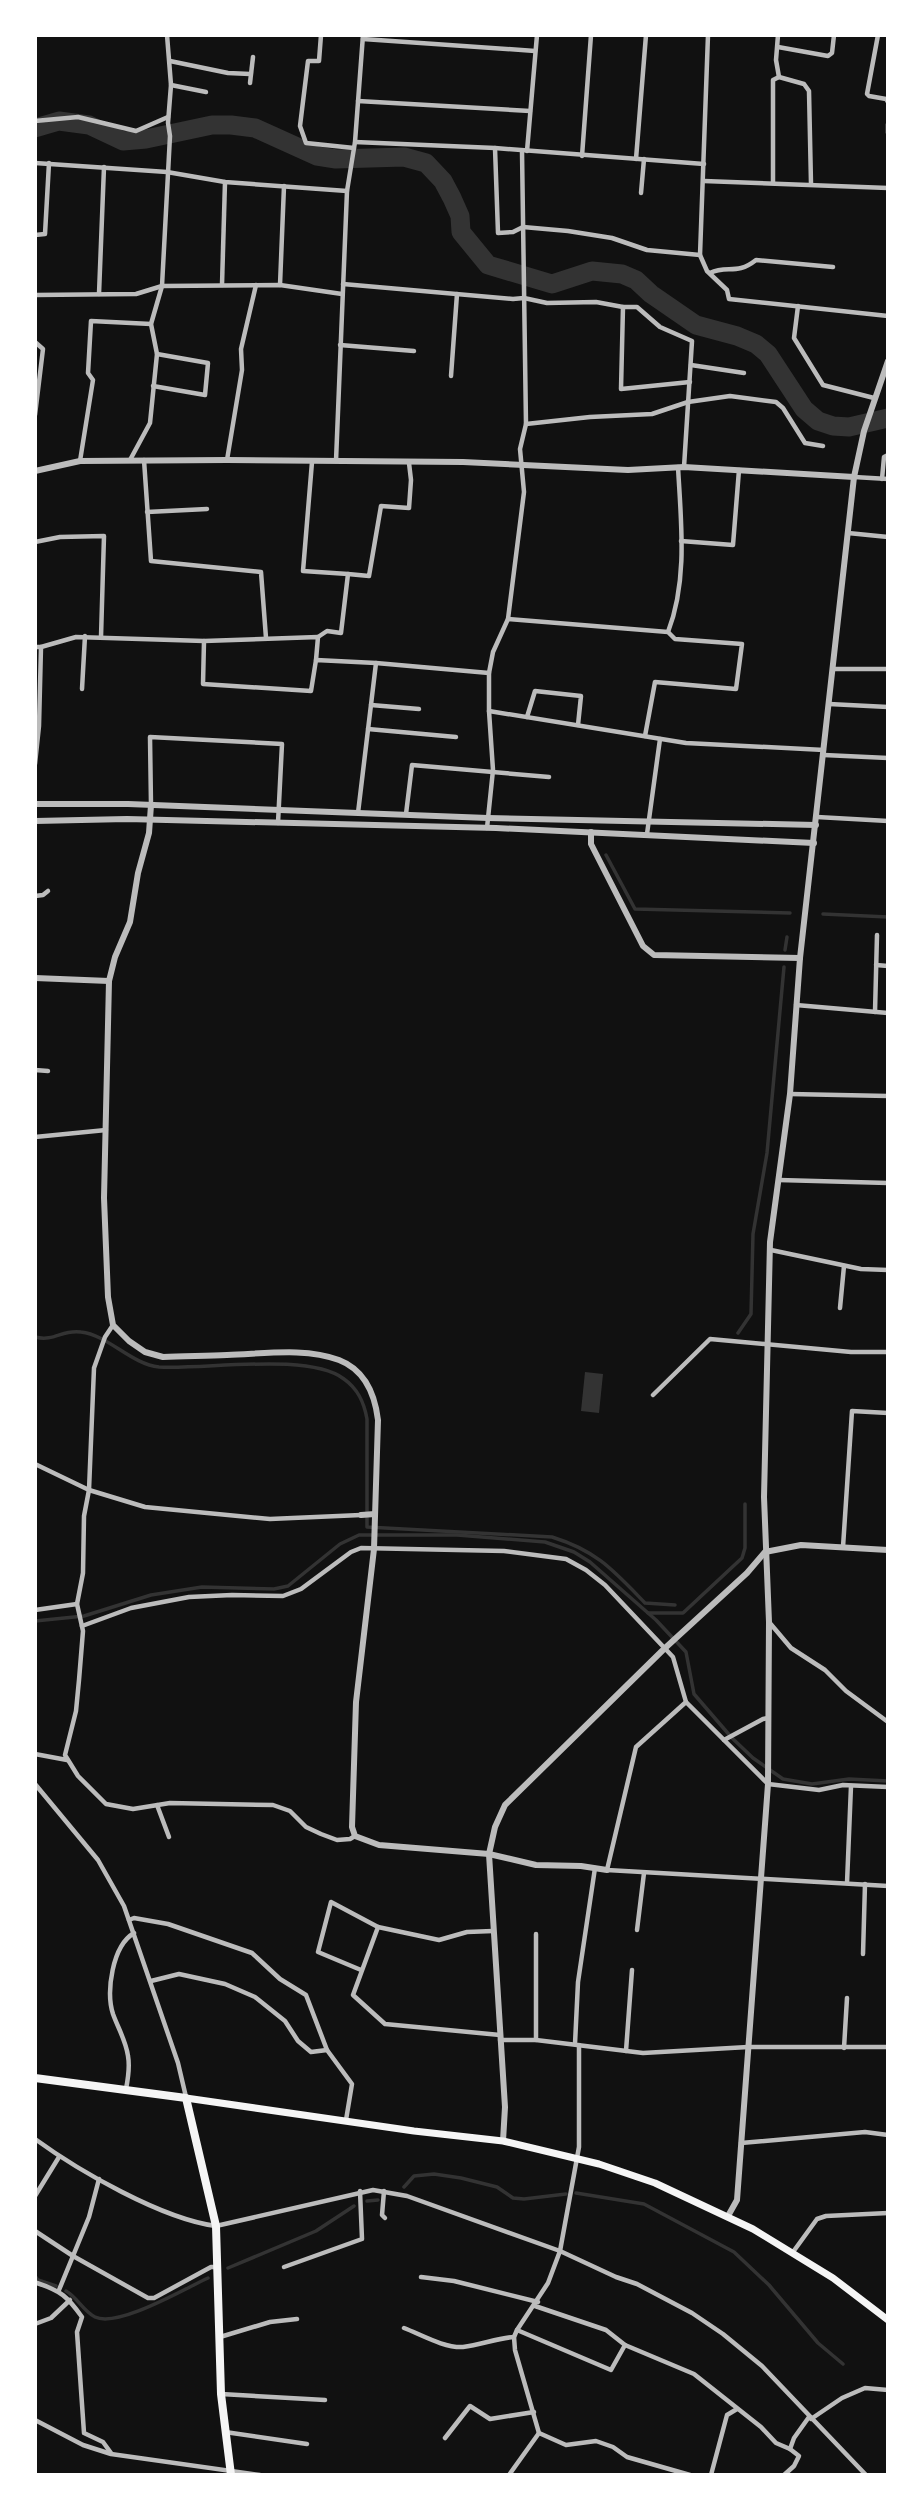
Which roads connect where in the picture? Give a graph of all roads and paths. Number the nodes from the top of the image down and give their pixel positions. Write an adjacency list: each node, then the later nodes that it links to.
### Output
1 (167, 35): 14 (street)
2 (321, 35): 27 (street)
3 (537, 35): 12 (street)
4 (591, 35): 30 (street)
5 (646, 35): 31 (street)
6 (708, 35): 35 (street)
7 (778, 35): 11 (street)
8 (834, 35): 11 (street)
9 (878, 35): 21 (street)
10 (363, 37): 12 (street); 20 (street)
11 (778, 47): 16 (street)
12 (536, 51): 22 (street)
13 (253, 57): 15 (street)
14 (170, 61): 15 (street); 18 (street)
15 (250, 74): 17 (street)
16 (779, 78): 40 (street); 41 (street)
17 (250, 83)
18 (171, 85): 19 (street); 23 (street)
19 (206, 92)
20 (358, 101): 22 (street); 27 (street)
21 (888, 102)
22 (530, 111): 29 (street)
23 (168, 120): 24 (street); 37 (street)
24 (35, 121)
25 (888, 124): 26 (street)
26 (888, 133)
27 (354, 147): 28 (street); 44 (street)
28 (495, 148): 29 (street); 46 (street)
29 (525, 151): 30 (street); 46 (street)
30 (582, 156): 31 (street)
31 (636, 159): 32 (street)
32 (644, 159): 35 (street); 45 (street)
33 (35, 163): 34 (street)
34 (49, 163): 36 (street); 47 (street)
35 (704, 164): 38 (street)
36 (104, 167): 37 (street); 56 (street)
37 (167, 172): 39 (street); 55 (street)
38 (704, 181): 40 (street); 48 (street)
39 (225, 182): 42 (street); 52 (street)
40 (773, 183): 41 (street)
41 (811, 184): 43 (street)
42 (284, 186): 44 (street); 54 (street)
43 (888, 188)
44 (347, 191): 51 (street)
45 (641, 193)
46 (523, 228): 48 (street); 60 (street)
47 (35, 234)
48 (700, 254): 50 (street)
49 (833, 267): 50 (street)
50 (709, 273): 61 (street)
51 (343, 284): 57 (street); 58 (street)
52 (222, 285): 53 (street); 55 (street)
53 (256, 285): 54 (street); 83 (street)
54 (280, 285): 57 (street)
55 (162, 286): 56 (street); 64 (street)
56 (99, 294): 59 (street)
57 (342, 294): 66 (street)
58 (457, 294): 60 (street); 72 (street)
59 (35, 295)
60 (524, 298): 62 (street); 78 (street)
61 (799, 306): 63 (street); 75 (street)
62 (622, 307): 70 (street); 73 (street)
63 (888, 316)
64 (151, 324): 68 (street); 84 (street)
65 (35, 342): 77 (street)
66 (340, 345): 67 (street); 86 (street)
67 (414, 351)
68 (157, 354): 74 (street); 74 (street)
69 (888, 361): 75 (street)
70 (691, 365): 71 (street); 73 (street)
71 (744, 373)
72 (451, 376)
73 (690, 382): 76 (street)
74 (153, 386): 81 (street)
75 (874, 398): 92 (street)
76 (688, 402): 78 (street); 79 (street); 89 (street)
77 (35, 415)
78 (526, 424): 88 (street)
79 (823, 446)
80 (888, 455): 93 (street)
81 (130, 460): 82 (street); 84 (street)
82 (144, 460): 83 (street); 95 (street)
83 (227, 460): 85 (street)
84 (80, 461): 91 (street)
85 (312, 462): 86 (street); 100 (street)
86 (336, 462): 87 (street)
87 (409, 463): 88 (street); 100 (street)
88 (521, 464): 89 (street); 101 (street)
89 (681, 467): 90 (street); 98 (street)
90 (739, 470): 92 (street); 98 (street)
91 (35, 471)
92 (854, 477): 93 (street); 96 (street)
93 (885, 479)
94 (207, 509): 95 (street)
95 (147, 512): 106 (street)
96 (848, 533): 97 (street); 111 (street)
97 (888, 537)
98 (681, 541): 102 (street)
99 (35, 542): 104 (street)
100 (348, 574): 105 (street)
101 (508, 619): 102 (street); 113 (street)
102 (668, 632): 125 (street)
103 (85, 636): 104 (street); 108 (street); 115 (street)
104 (101, 637): 107 (street)
105 (318, 637): 106 (street); 109 (street)
106 (266, 638): 107 (street)
107 (204, 641): 109 (street)
108 (38, 647): 114 (street)
109 (316, 660): 110 (street)
110 (376, 663): 113 (street); 117 (street)
111 (833, 668): 112 (street); 116 (street)
112 (888, 669)
113 (489, 673): 120 (street)
114 (37, 684): 123 (street)
115 (82, 689)
116 (829, 704): 118 (street); 128 (street)
117 (371, 705): 119 (street); 124 (street)
118 (888, 707)
119 (419, 709)
120 (489, 711): 121 (street); 131 (street)
121 (527, 717): 122 (street); 122 (street)
122 (578, 725): 125 (street)
123 (37, 726): 130 (street)
124 (368, 729): 126 (street); 136 (street)
125 (645, 736): 127 (street)
126 (456, 737)
127 (660, 739): 128 (street); 141 (street)
128 (824, 752): 129 (street); 142 (street)
129 (888, 758)
130 (35, 764)
131 (493, 770): 132 (street); 137 (street); 138 (street)
132 (549, 777)
133 (35, 804): 134 (street)
134 (151, 805): 135 (street); 135 (street); 139 (street)
135 (279, 809): 136 (street); 144 (street)
136 (358, 813): 137 (street)
137 (407, 814): 138 (street)
138 (488, 818): 141 (street); 145 (street)
139 (151, 820): 140 (street); 144 (street); 156 (street)
140 (35, 821)
141 (649, 821): 142 (street); 147 (street)
142 (816, 821): 143 (street); 148 (street)
143 (888, 821)
144 (278, 824): 145 (street)
145 (487, 828): 146 (street)
146 (591, 832): 147 (street); 152 (street)
147 (647, 834): 148 (street)
148 (814, 843): 152 (street)
149 (48, 891): 150 (street)
150 (35, 896)
151 (877, 936): 153 (street)
152 (800, 958): 157 (street)
153 (876, 965): 154 (street); 158 (street)
154 (888, 966)
155 (35, 978): 156 (street)
156 (109, 981): 164 (street)
157 (796, 1005): 158 (street); 162 (street)
158 (875, 1012): 159 (street)
159 (888, 1013)
160 (35, 1070): 161 (street)
161 (48, 1071)
162 (790, 1094): 163 (street); 166 (street)
163 (888, 1096)
164 (106, 1130): 165 (street); 172 (street)
165 (35, 1137)
166 (779, 1180): 167 (street); 168 (street)
167 (888, 1183)
168 (771, 1250): 169 (street); 173 (street)
169 (844, 1266): 170 (street); 171 (street)
170 (888, 1270)
171 (840, 1308)
172 (113, 1325): 178 (street); 179 (street)
173 (768, 1345): 174 (street); 175 (street); 184 (street)
174 (888, 1352)
175 (653, 1395)
176 (888, 1413): 182 (street)
177 (35, 1464): 178 (street)
178 (89, 1490): 180 (street); 185 (street)
179 (375, 1514): 180 (street); 181 (street)
180 (361, 1515)
181 (374, 1546): 188 (street); 189 (street); 201 (street)
182 (843, 1547): 183 (street); 184 (street)
183 (888, 1550)
184 (765, 1552): 187 (street); 189 (street)
185 (78, 1607): 186 (street); 188 (street)
186 (35, 1610)
187 (768, 1622): 191 (street); 192 (street)
188 (81, 1624): 195 (street)
189 (664, 1648): 190 (street); 203 (street)
190 (686, 1702): 193 (street); 205 (street)
191 (768, 1718): 193 (street); 196 (street)
192 (888, 1722)
193 (724, 1741): 196 (street)
194 (35, 1754): 195 (street)
195 (68, 1760): 200 (street)
196 (768, 1782): 198 (street); 207 (street)
197 (35, 1784): 211 (street)
198 (851, 1786): 199 (street); 208 (street)
199 (888, 1787)
200 (157, 1805): 201 (street); 202 (street)
201 (355, 1836): 203 (street)
202 (169, 1837)
203 (489, 1854): 204 (street); 214 (street)
204 (595, 1868): 205 (street); 224 (street)
205 (607, 1870): 206 (street)
206 (644, 1873): 207 (street); 213 (street)
207 (761, 1879): 208 (street); 225 (street)
208 (847, 1883): 209 (street)
209 (865, 1884): 210 (street); 217 (street)
210 (888, 1886)
211 (129, 1920): 215 (street); 228 (street)
212 (378, 1927): 214 (street); 218 (street); 218 (street)
213 (637, 1930)
214 (493, 1931): 222 (street)
215 (134, 1933): 220 (street); 231 (street)
216 (536, 1934): 223 (street)
217 (863, 1954)
218 (361, 1970): 222 (street)
219 (632, 1970): 229 (street)
220 (151, 1981): 228 (street); 232 (street)
221 (847, 1998): 227 (street)
222 (500, 2037): 223 (street); 236 (street)
223 (536, 2040): 224 (street)
224 (577, 2045): 229 (street); 239 (street)
225 (748, 2047): 227 (street); 229 (street); 237 (street)
226 (888, 2047): 227 (street)
227 (844, 2048)
228 (327, 2050): 233 (street)
229 (626, 2051)
230 (35, 2078): 231 (main road)
231 (126, 2089): 232 (main road)
232 (186, 2098): 233 (main road); 247 (main road)
233 (346, 2120): 236 (main road)
234 (888, 2134): 237 (street)
235 (35, 2139): 238 (street)
236 (503, 2141): 239 (main road)
237 (741, 2143): 245 (street)
238 (60, 2157): 240 (street); 243 (street)
239 (577, 2158): 245 (main road); 249 (street)
240 (99, 2179): 247 (street); 251 (street)
241 (360, 2191): 242 (street); 247 (street); 253 (street)
242 (384, 2191): 246 (street); 249 (street)
243 (35, 2196)
244 (888, 2213): 250 (street)
245 (728, 2216): 250 (main road)
246 (385, 2218)
247 (216, 2226): 252 (main road)
248 (35, 2231): 251 (street)
249 (560, 2251): 258 (street); 272 (street)
250 (793, 2252): 260 (main road)
251 (72, 2256): 252 (street); 256 (street)
252 (218, 2267): 264 (main road)
253 (284, 2267)
254 (421, 2277): 258 (street)
255 (37, 2283): 256 (street)
256 (58, 2290): 257 (street)
257 (70, 2300): 261 (street); 279 (street)
258 (537, 2304): 263 (street); 266 (street)
259 (297, 2319): 264 (street)
260 (888, 2320)
261 (35, 2324)
262 (404, 2328): 265 (street)
263 (517, 2330): 265 (street); 266 (street)
264 (219, 2337): 268 (main road)
265 (514, 2337): 271 (street)
266 (625, 2345): 270 (street)
267 (888, 2390): 272 (street)
268 (221, 2393): 269 (street); 274 (main road)
269 (325, 2400)
270 (737, 2409): 278 (street); 285 (street)
271 (534, 2412): 275 (street); 276 (street)
272 (810, 2418): 278 (street); 287 (street)
273 (35, 2420): 279 (street)
274 (225, 2432): 277 (street); 281 (main road)
275 (539, 2433): 280 (street); 283 (street)
276 (446, 2438)
277 (307, 2444)
278 (790, 2449): 286 (street)
279 (111, 2454): 281 (street)
280 (677, 2472): 284 (street)
281 (231, 2473): 282 (street)
282 (260, 2475)
283 (509, 2475)
284 (690, 2475)
285 (711, 2475)
286 (784, 2475)
287 (866, 2475)

